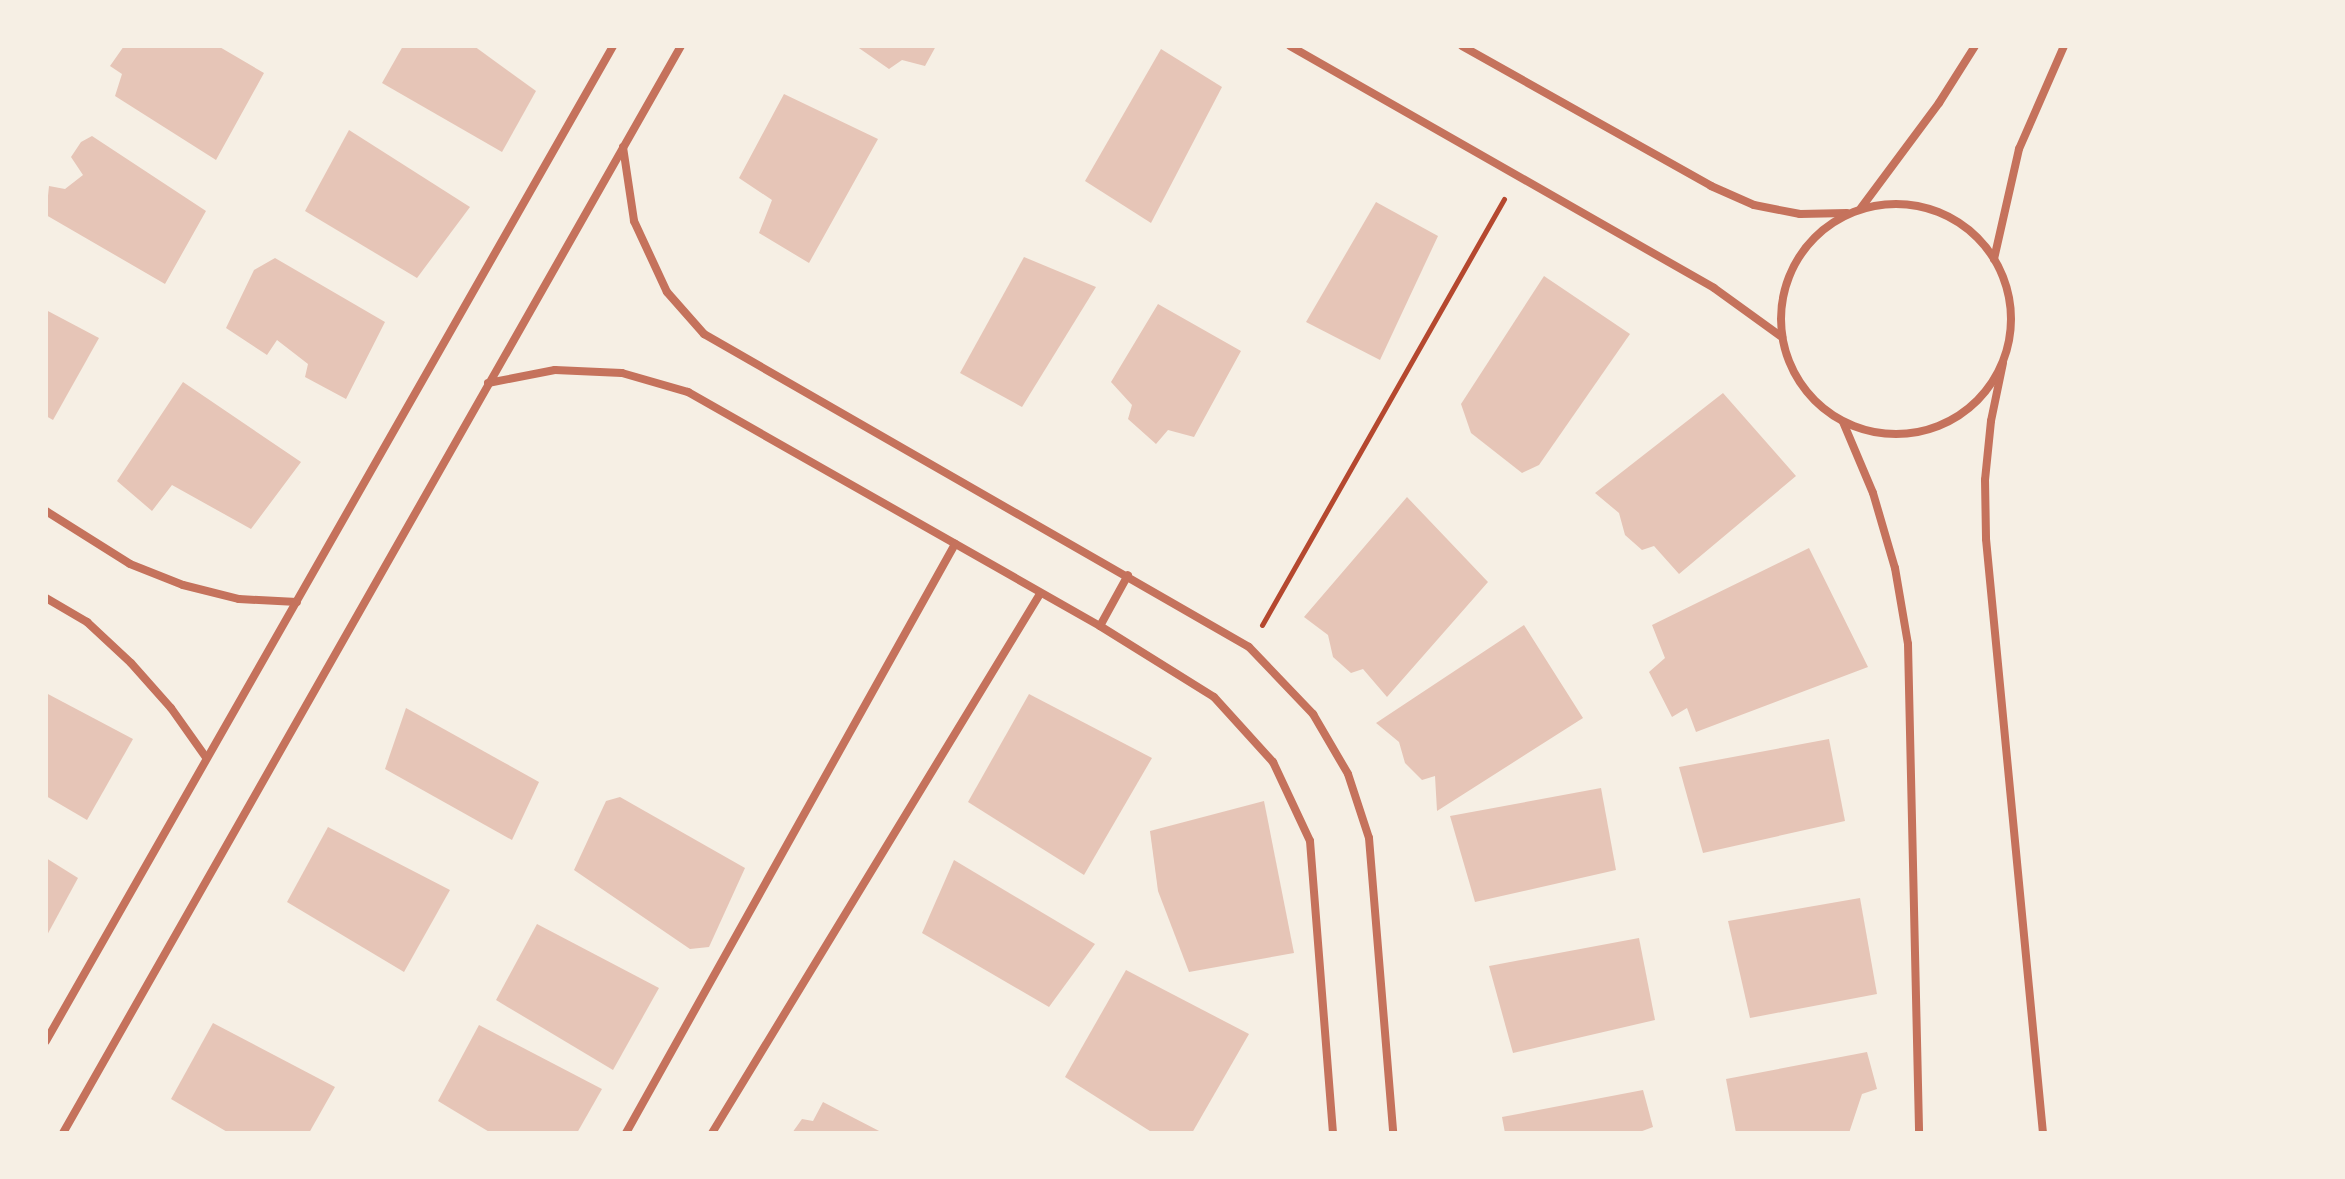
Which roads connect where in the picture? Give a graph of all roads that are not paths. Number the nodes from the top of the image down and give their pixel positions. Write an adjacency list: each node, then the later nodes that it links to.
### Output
1 (613, 46): 20 (street)
2 (681, 46): 7 (street)
3 (1290, 46): 11 (street)
4 (1462, 46): 9 (street)
5 (1975, 46): 8 (street)
6 (2064, 46): 10 (street)
7 (623, 147): 13 (street); 17 (street)
8 (1861, 208): 9 (street); 10 (street)
9 (1848, 213): 11 (street)
10 (1994, 259): 12 (street)
11 (1782, 337): 14 (street)
12 (2003, 363): 14 (street); 30 (street)
13 (488, 383): 16 (street); 24 (street)
14 (1843, 422): 29 (street)
15 (46, 511): 20 (street)
16 (955, 544): 18 (street); 25 (street)
17 (1128, 575): 21 (street); 28 (street)
18 (1040, 594): 21 (street); 26 (street)
19 (46, 598): 22 (street)
20 (297, 602): 22 (street)
21 (1100, 626): 27 (street)
22 (205, 756): 23 (street)
23 (46, 1041)
24 (63, 1133)
25 (626, 1133)
26 (712, 1133)
27 (1333, 1133)
28 (1393, 1133)
29 (1919, 1133)
30 (2043, 1133)

